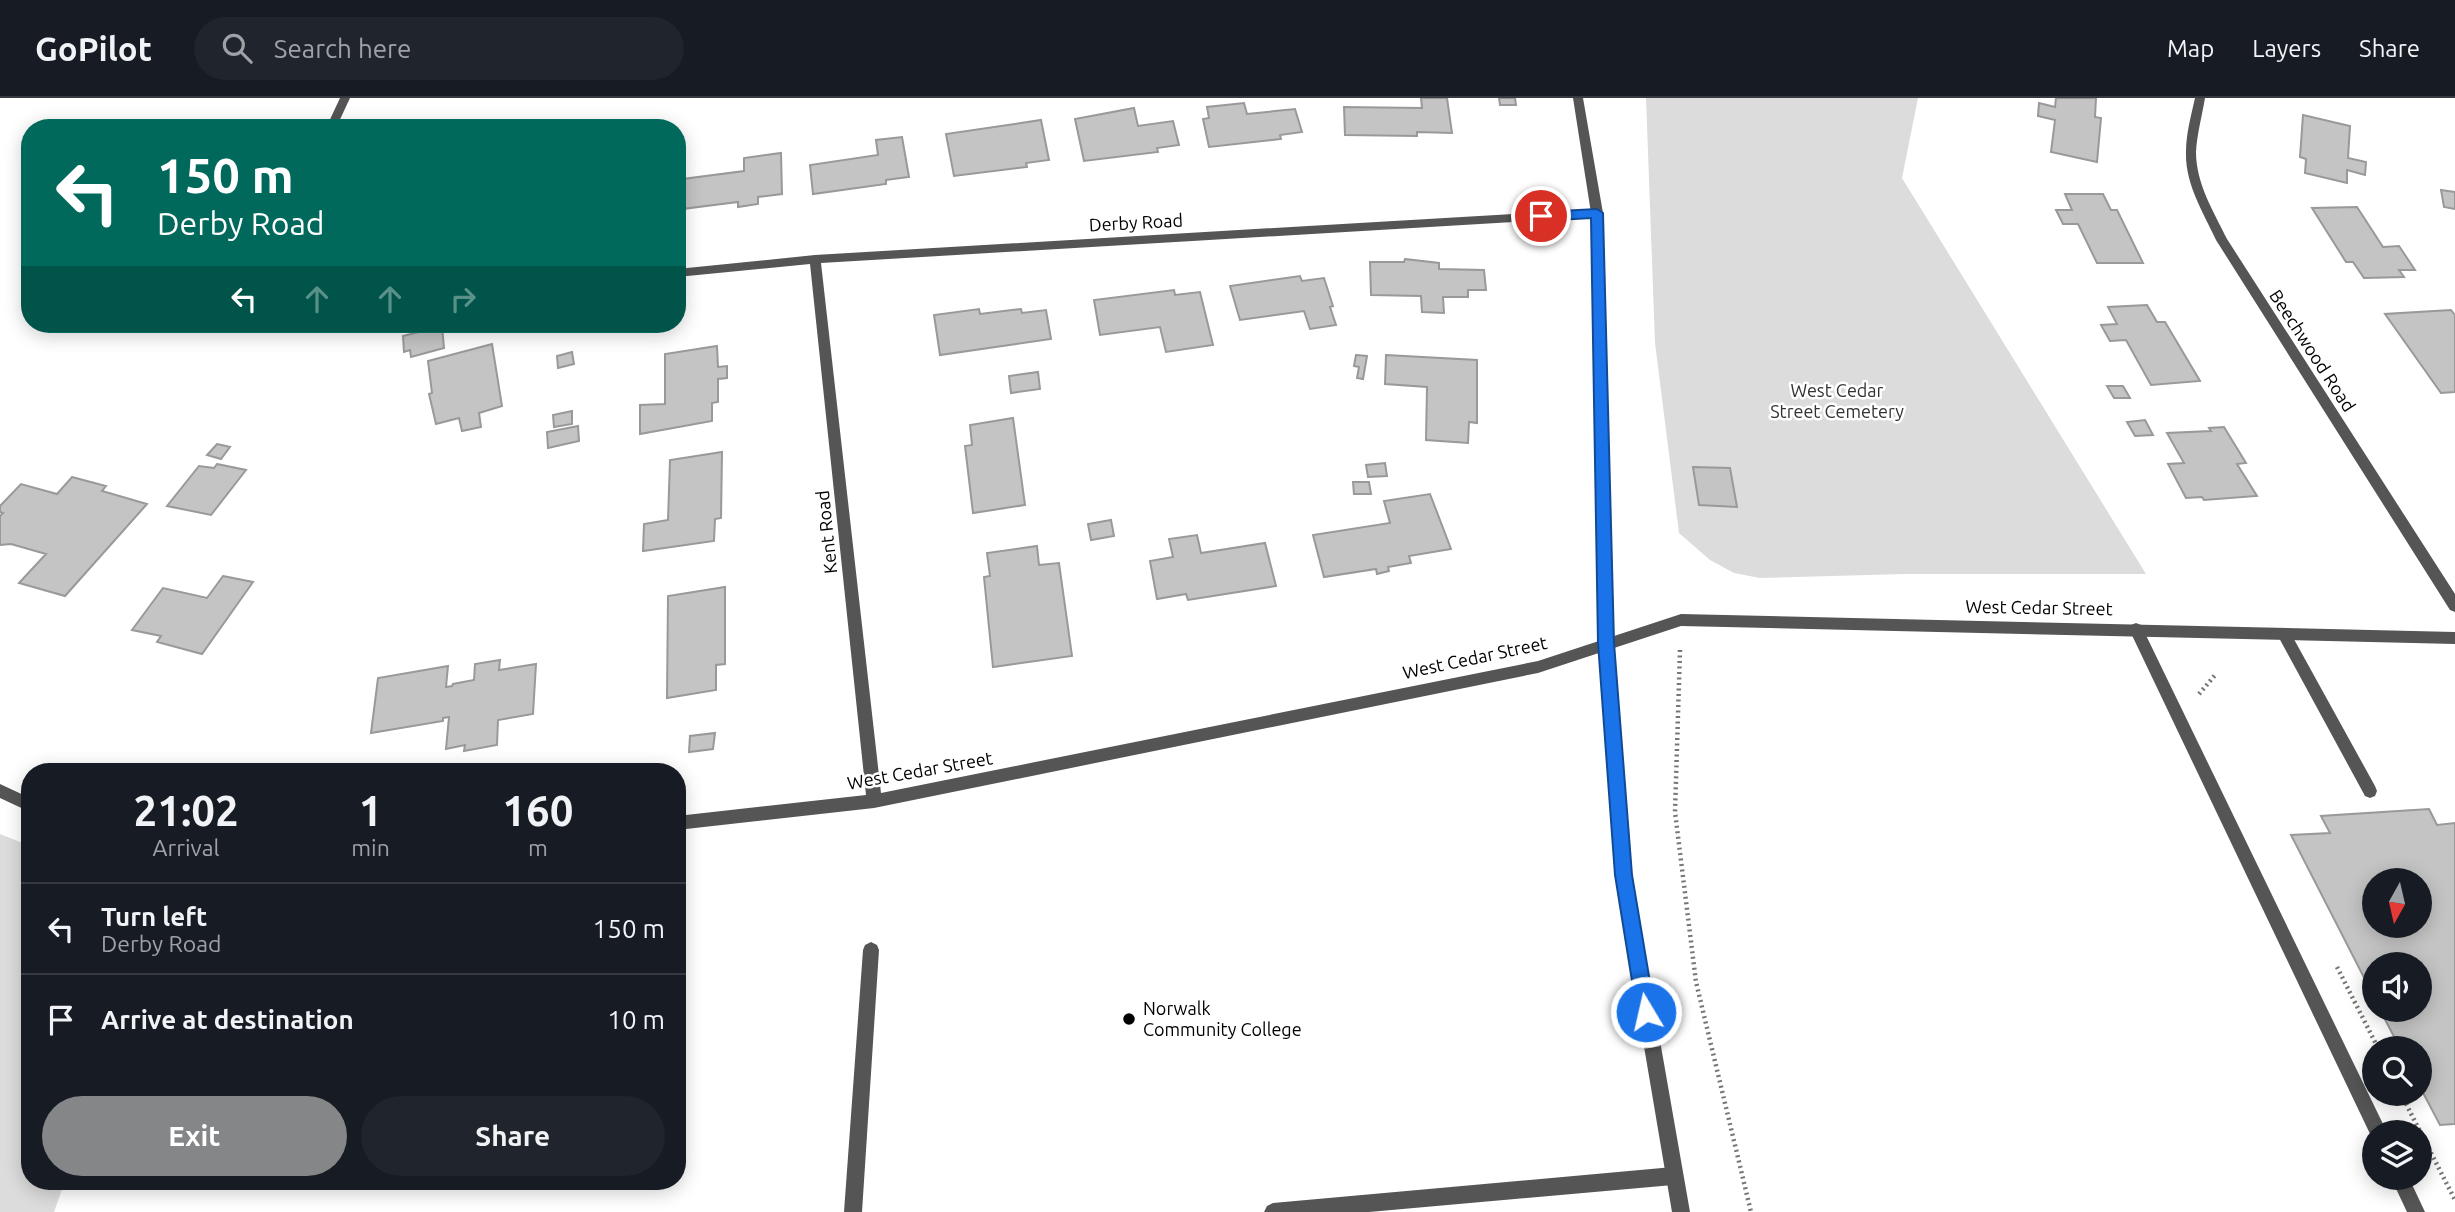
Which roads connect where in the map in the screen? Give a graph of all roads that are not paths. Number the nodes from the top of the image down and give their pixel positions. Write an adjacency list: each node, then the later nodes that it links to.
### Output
1 (345, 98): 4 (street)
2 (1578, 98): 5 (street)
3 (2200, 98): 8 (street, Beechwood Road)
4 (335, 119)
5 (1597, 213): 6 (street, Derby Road); 12 (street)
6 (815, 259): 7 (street, Derby Road); 16 (street, Kent Road)
7 (686, 271)
8 (2455, 606)
9 (2136, 629): 10 (street, West Cedar Street); 12 (street, West Cedar Street); 19 (street)
10 (2285, 636): 11 (street, West Cedar Street); 14 (street)
11 (2455, 638)
12 (1606, 643): 16 (street, West Cedar Street); 20 (street)
13 (0, 791): 15 (street)
14 (2370, 791)
15 (21, 801)
16 (873, 801): 17 (street, West Cedar Street)
17 (686, 822)
18 (871, 950): 22 (street)
19 (2372, 1120)
20 (1673, 1176): 23 (street); 24 (street)
21 (2406, 1190): 25 (street)
22 (853, 1212)
23 (1273, 1212)
24 (1681, 1212)
25 (2416, 1212)

